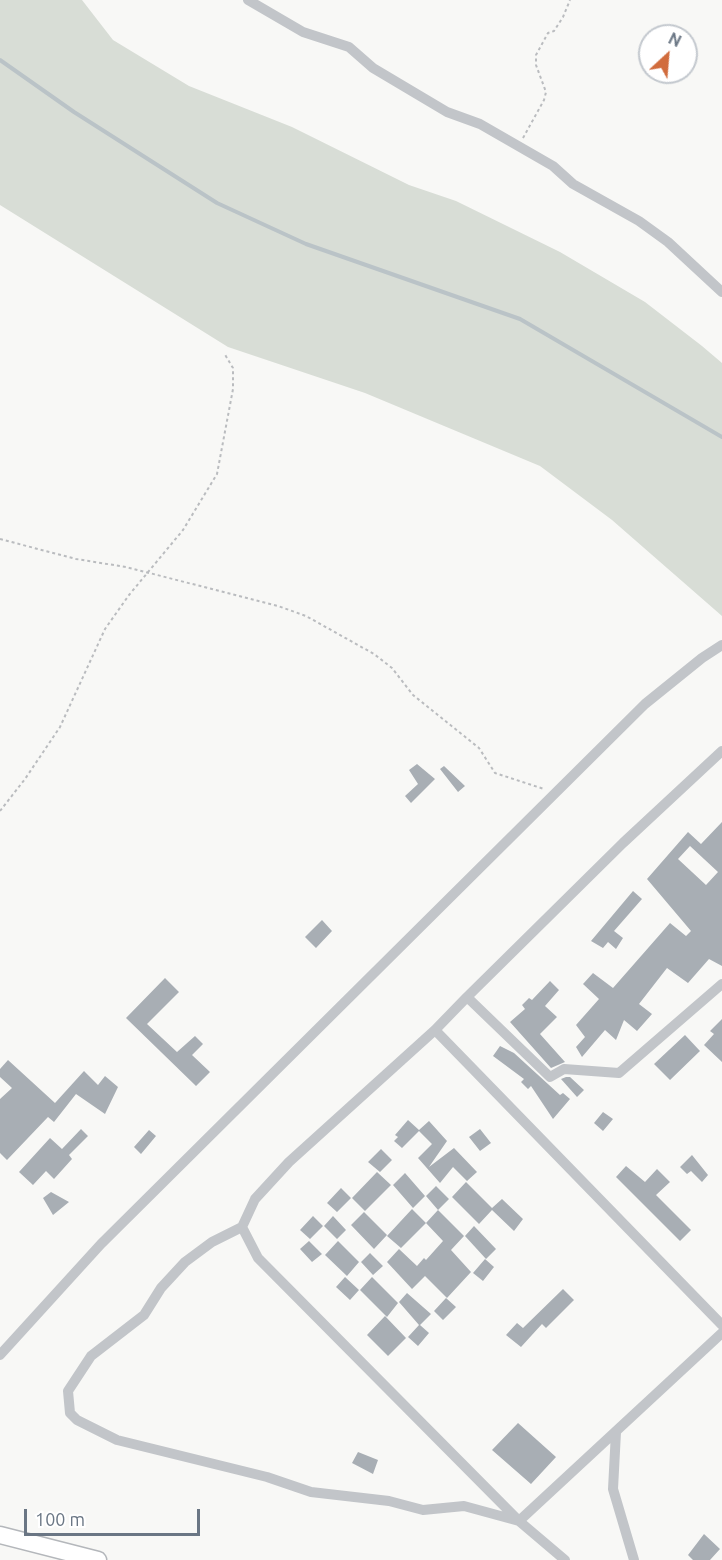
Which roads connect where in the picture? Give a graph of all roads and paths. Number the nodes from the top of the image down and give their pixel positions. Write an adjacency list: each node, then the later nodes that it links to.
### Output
1 (248, 0): 3 (street)
2 (570, 0): 3 (path)
3 (518, 146): 4 (street)
4 (722, 292)
5 (224, 353): 7 (path)
6 (0, 539): 7 (path)
7 (150, 573): 10 (path); 11 (path)
8 (722, 645): 10 (street)
9 (722, 751): 13 (street)
10 (556, 792): 18 (street)
11 (0, 811)
12 (722, 984): 13 (street)
13 (467, 997): 14 (street)
14 (435, 1030): 15 (street); 16 (street)
15 (242, 1227): 20 (street); 20 (street)
16 (722, 1325)
17 (722, 1333): 19 (street)
18 (0, 1354)
19 (616, 1432): 20 (street); 24 (street)
20 (519, 1521): 23 (street)
21 (0, 1535): 22 (main road)
22 (98, 1560)
23 (565, 1560)
24 (634, 1560)

